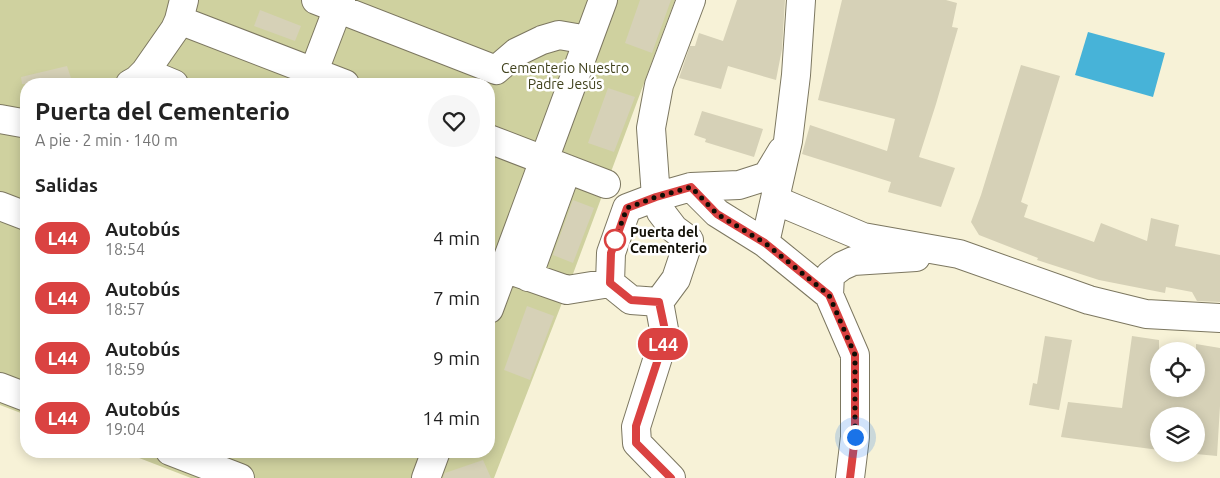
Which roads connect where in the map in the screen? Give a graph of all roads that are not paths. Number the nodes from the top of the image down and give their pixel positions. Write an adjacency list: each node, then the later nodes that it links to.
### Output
1 (603, 0): 6 (street)
2 (691, 0): 16 (street)
3 (802, 0): 12 (street)
4 (332, 3): 6 (street); 8 (street)
5 (181, 10): 7 (street); 8 (street)
6 (588, 40): 13 (street)
7 (137, 78)
8 (311, 78)
9 (0, 119): 10 (street)
10 (20, 123)
11 (495, 141): 13 (street)
12 (788, 142): 15 (street); 17 (street)
13 (555, 164): 14 (street); 24 (street)
14 (606, 184)
15 (691, 187): 16 (street); 20 (street)
16 (656, 197): 21 (street); 25 (street)
17 (775, 200): 22 (street); 23 (street)
18 (0, 206): 19 (street)
19 (20, 214)
20 (735, 225): 21 (street); 22 (street)
21 (689, 240): 28 (street)
22 (765, 243): 26 (street)
23 (959, 254): 26 (street); 29 (street)
24 (505, 274): 25 (street); 27 (street)
25 (610, 283): 28 (street)
26 (829, 295): 37 (street)
27 (495, 296)
28 (659, 302): 36 (street)
29 (1220, 318)
30 (0, 387): 31 (street)
31 (20, 395)
32 (188, 458): 34 (street)
33 (433, 458): 35 (street)
34 (240, 478)
35 (426, 478)
36 (671, 478)
37 (850, 478)

